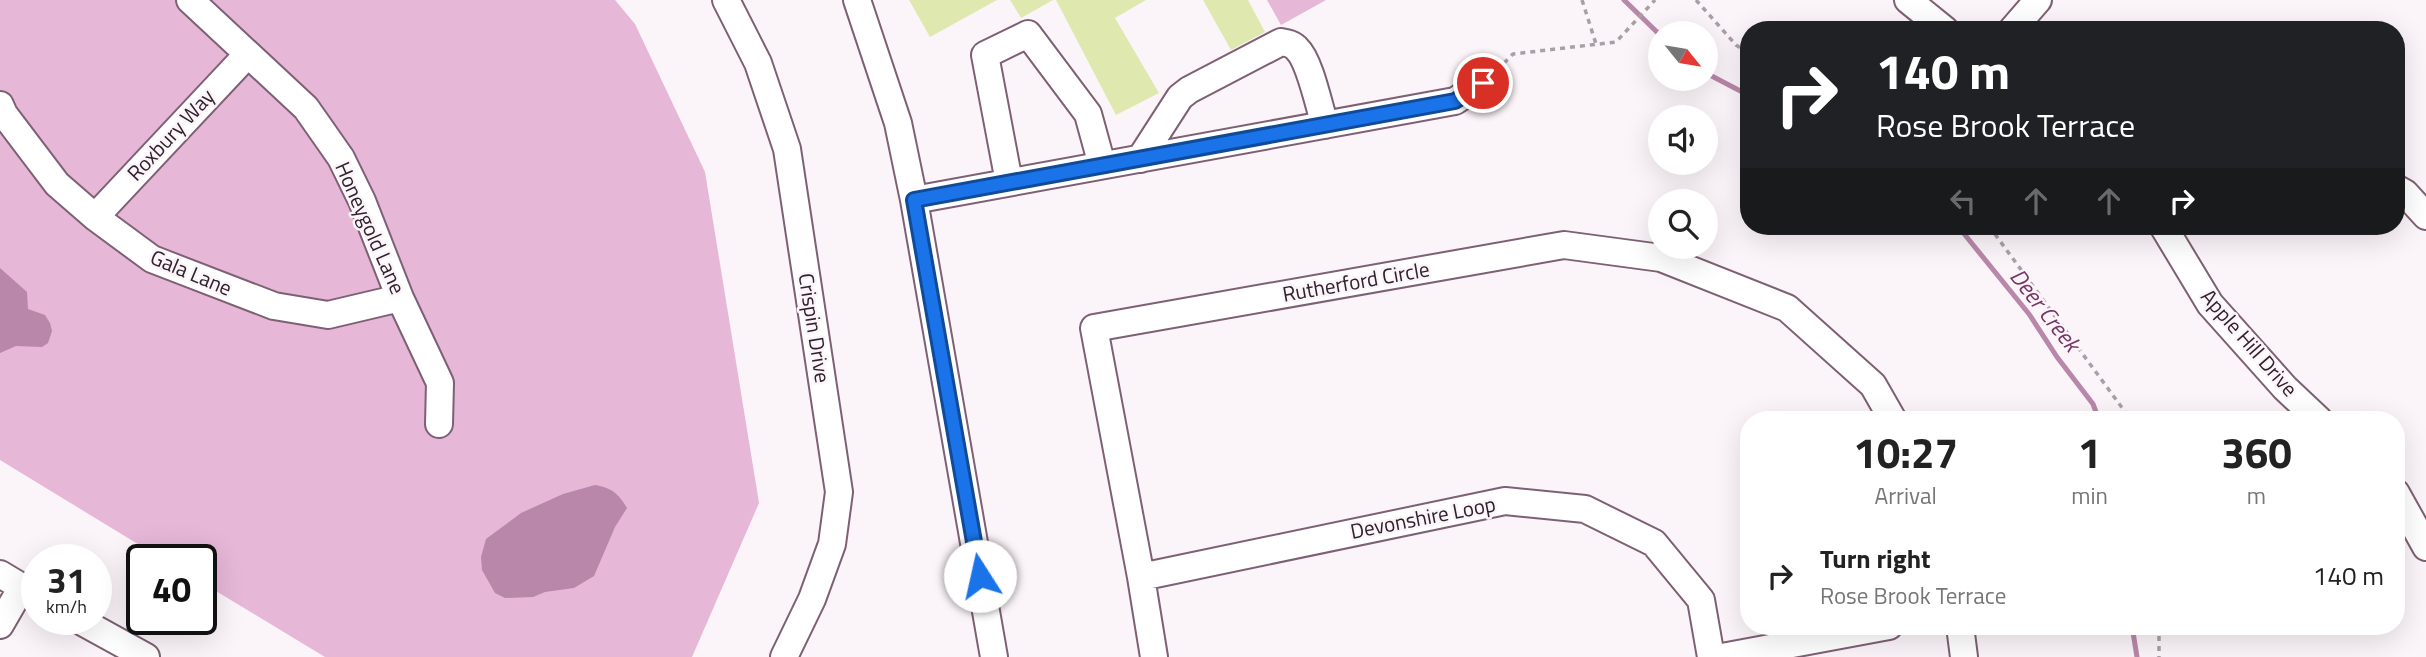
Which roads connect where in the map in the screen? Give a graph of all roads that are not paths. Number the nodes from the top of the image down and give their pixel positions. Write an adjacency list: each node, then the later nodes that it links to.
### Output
1 (190, 0): 8 (street, Honeygold Lane)
2 (726, 0): 33 (street, Crispin Drive)
3 (857, 0): 16 (street)
4 (1908, 0): 6 (street)
5 (2038, 0): 7 (street)
6 (1934, 21)
7 (2020, 21)
8 (247, 54): 18 (street, Roxbury Way); 20 (street, Honeygold Lane)
9 (1483, 83): 11 (street)
10 (0, 105): 18 (street, Gala Lane)
11 (1325, 125): 12 (street); 12 (street)
12 (1140, 159): 13 (street)
13 (1102, 166): 14 (street); 14 (street)
14 (1009, 182): 16 (street)
15 (2405, 193): 17 (street)
16 (914, 200): 34 (street)
17 (2426, 216)
18 (95, 217): 20 (street, Gala Lane)
19 (2168, 235): 22 (street, Apple Hill Drive)
20 (400, 298): 23 (street, Honeygold Lane)
21 (1888, 411): 26 (street, Rutherford Circle)
22 (2309, 411)
23 (439, 424)
24 (2405, 509): 25 (street)
25 (2426, 547)
26 (1142, 577): 35 (street, Rutherford Circle); 36 (street, Devonshire Loop)
27 (20, 586): 28 (street)
28 (0, 625)
29 (106, 635): 32 (street)
30 (1841, 635): 37 (street)
31 (1961, 635): 38 (street)
32 (146, 657)
33 (784, 657)
34 (994, 657)
35 (1154, 657)
36 (1711, 657)
37 (1722, 657)
38 (1964, 657)

